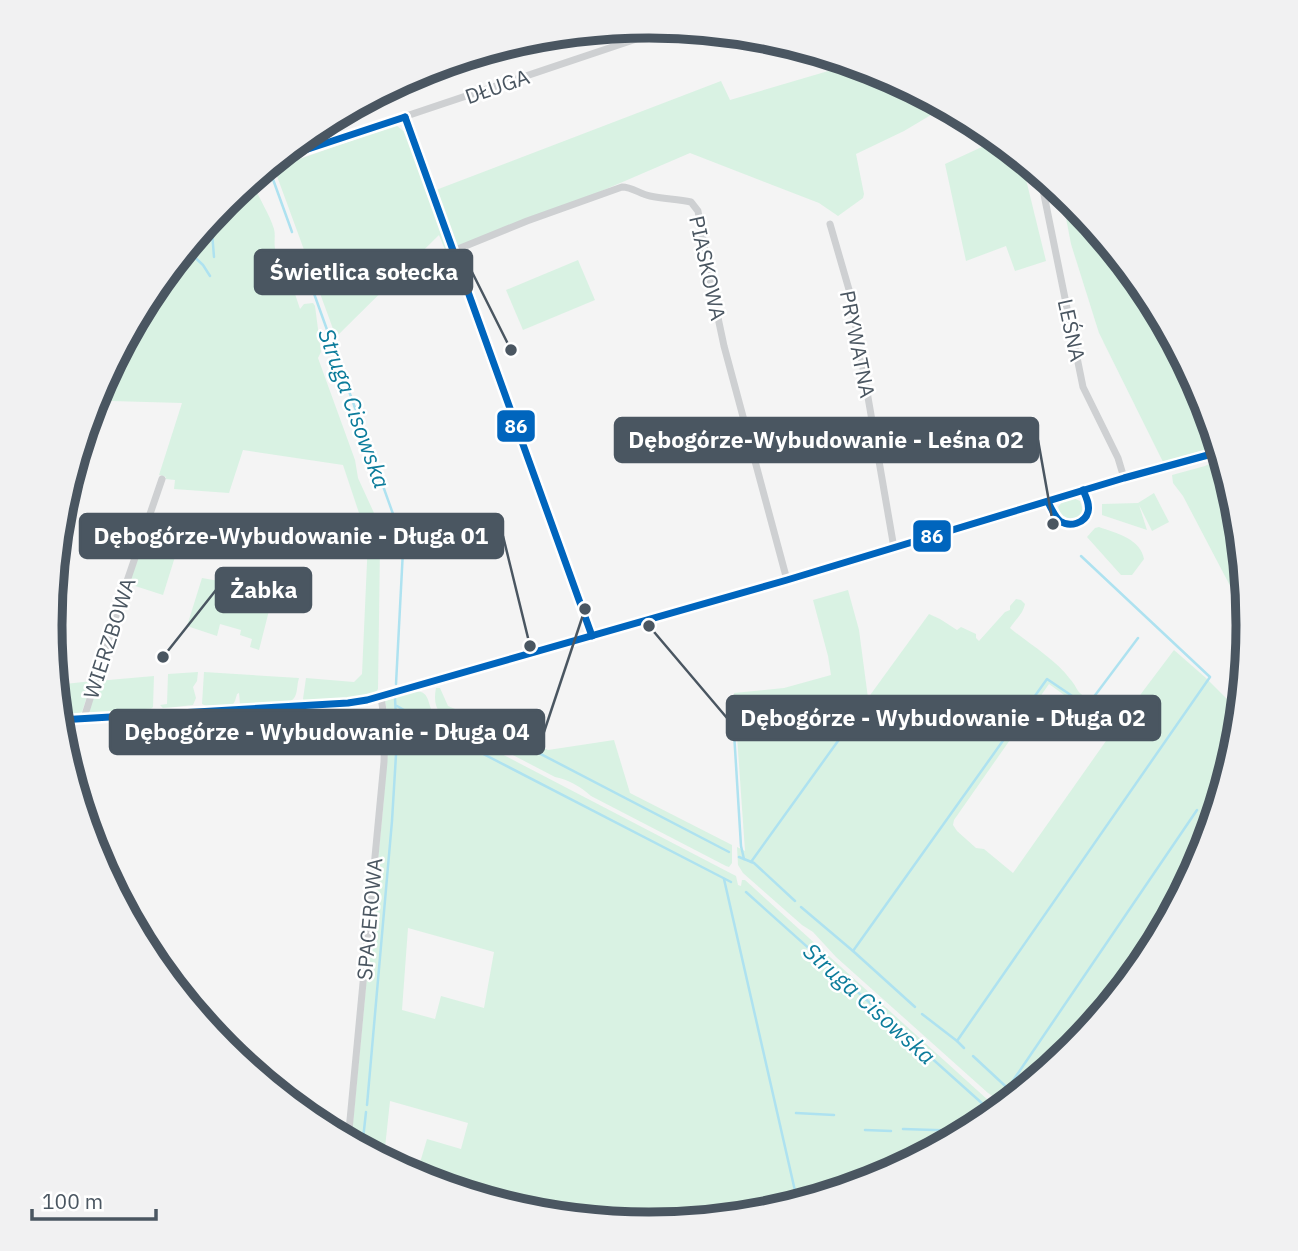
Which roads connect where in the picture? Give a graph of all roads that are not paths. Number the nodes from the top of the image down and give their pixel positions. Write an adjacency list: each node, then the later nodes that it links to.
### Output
1 (638, 39): 2 (street, DŁUGA)
2 (405, 117): 3 (street, DŁUGA); 6 (street)
3 (306, 150)
4 (1043, 191): 9 (street, LEŚNA)
5 (830, 224): 10 (street, PRYWATNA)
6 (453, 251): 11 (street, PIASKOWA); 12 (street)
7 (1210, 454): 9 (street)
8 (162, 478): 14 (street, WIERZBOWA)
9 (1124, 478): 10 (street)
10 (894, 548): 11 (street)
11 (787, 580): 12 (street)
12 (592, 636): 13 (street)
13 (381, 696): 14 (street); 16 (street, SPACEROWA)
14 (84, 718): 15 (street)
15 (70, 719)
16 (349, 1130)

